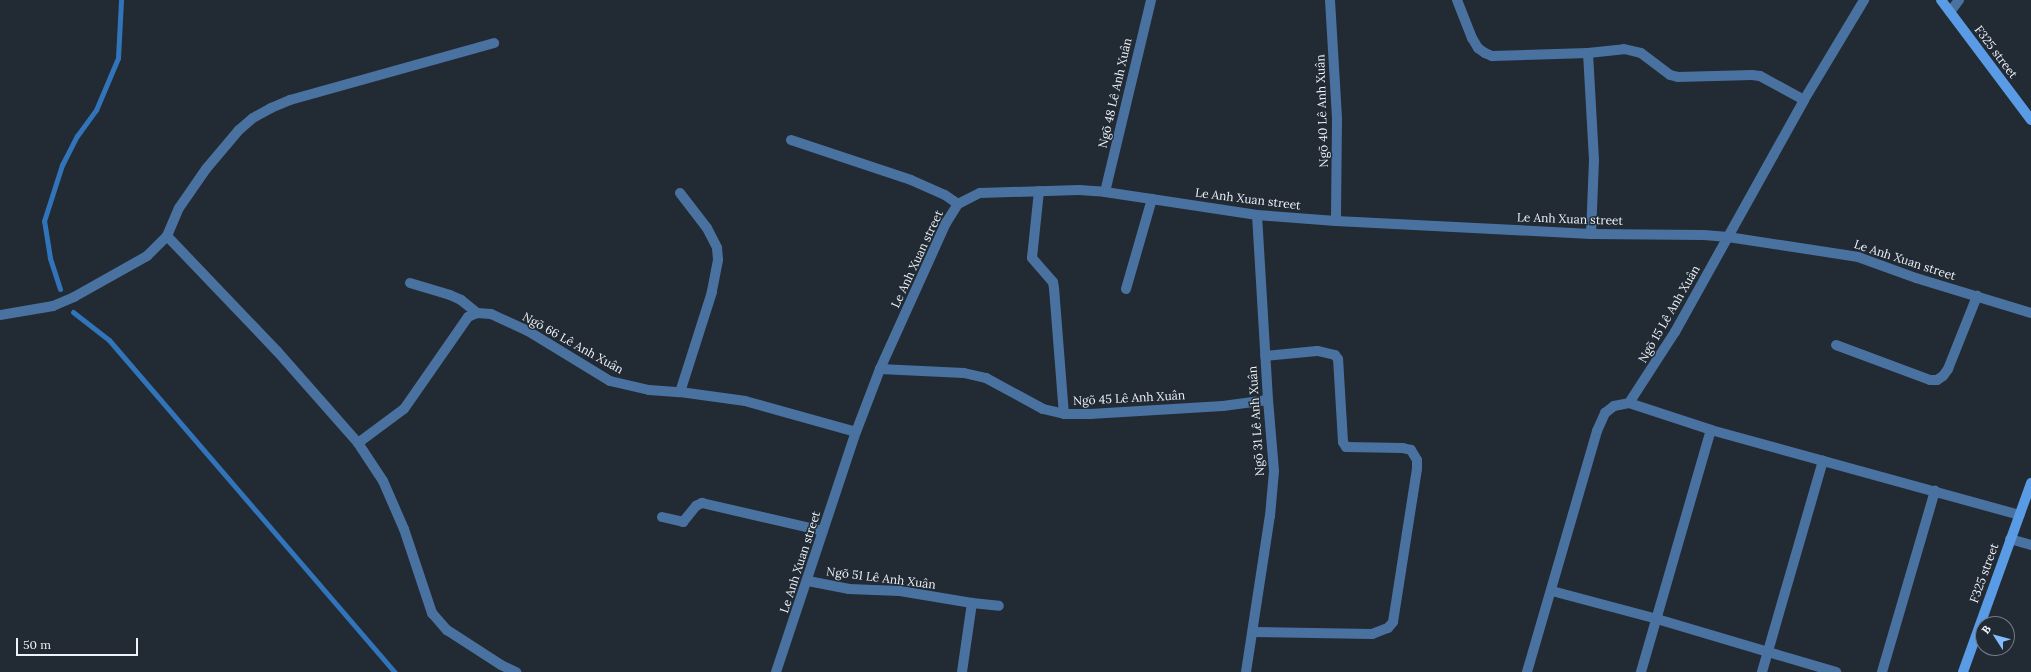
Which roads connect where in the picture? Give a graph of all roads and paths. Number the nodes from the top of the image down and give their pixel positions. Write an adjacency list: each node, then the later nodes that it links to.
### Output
1 (1151, 0): 14 (street, Ngõ 48 Lê Anh Xuân)
2 (1330, 0): 19 (street, Ngõ 40 Lê Anh Xuân)
3 (1458, 0): 9 (street)
4 (1864, 0): 10 (street, Ngõ 15 Lê Anh Xuân)
5 (1941, 0): 7 (main road, F325 street)
6 (1959, 0): 7 (street)
7 (1950, 12): 11 (main road, F325 street)
8 (494, 43): 21 (street)
9 (1588, 53): 10 (street); 20 (street)
10 (1804, 100): 22 (street, Ngõ 15 Lê Anh Xuân)
11 (2031, 120)
12 (791, 140): 17 (street)
13 (1039, 191): 14 (street, Le Anh Xuan street); 17 (street, Le Anh Xuan street); 35 (street)
14 (1105, 192): 16 (street, Le Anh Xuan street)
15 (680, 193): 32 (street)
16 (1152, 199): 18 (street, Le Anh Xuan street); 24 (street)
17 (958, 204): 31 (street, Le Anh Xuan street)
18 (1257, 215): 19 (street, Le Anh Xuan street); 30 (street, Ngõ 31 Lê Anh Xuân)
19 (1336, 221): 20 (street, Le Anh Xuan street)
20 (1591, 234): 22 (street, Le Anh Xuan street)
21 (167, 236): 28 (street); 38 (street)
22 (1728, 237): 25 (street, Le Anh Xuan street); 34 (street, Ngõ 15 Lê Anh Xuân)
23 (410, 283): 26 (street)
24 (1126, 289)
25 (1977, 296): 27 (street, Le Anh Xuan street); 29 (street)
26 (477, 313): 32 (street, Ngõ 66 Lê Anh Xuân); 38 (street)
27 (2031, 313)
28 (0, 315)
29 (1836, 345)
30 (1265, 356): 33 (street, Ngõ 31 Lê Anh Xuân); 52 (street)
31 (880, 369): 35 (street, Ngõ 45 Lê Anh Xuân); 37 (street, Le Anh Xuan street)
32 (680, 392): 37 (street, Ngõ 66 Lê Anh Xuân)
33 (1268, 400): 35 (street, Ngõ 45 Lê Anh Xuân); 52 (street, Ngõ 31 Lê Anh Xuân)
34 (1629, 402): 36 (street); 48 (street)
35 (1064, 414)
36 (1711, 430): 39 (street); 51 (street)
37 (856, 432): 44 (street, Le Anh Xuan street)
38 (358, 443): 54 (street)
39 (1824, 461): 41 (street); 53 (street)
40 (2031, 483): 42 (main road, F325 street)
41 (1935, 491): 42 (street); 63 (street)
42 (2019, 515): 45 (main road, F325 street)
43 (662, 517): 44 (street)
44 (823, 531): 47 (street, Le Anh Xuan street)
45 (2010, 539): 46 (street); 64 (main road, F325 street)
46 (2031, 545)
47 (808, 581): 49 (street, Ngõ 51 Lê Anh Xuân); 56 (street, Le Anh Xuan street)
48 (1552, 591): 51 (street); 59 (street)
49 (972, 603): 50 (street, Ngõ 51 Lê Anh Xuân); 57 (street)
50 (1000, 606)
51 (1656, 619): 53 (street); 60 (street)
52 (1253, 632): 58 (street, Ngõ 31 Lê Anh Xuân)
53 (1768, 652): 61 (street); 62 (street)
54 (498, 668): 55 (street)
55 (516, 672)
56 (776, 672)
57 (962, 672)
58 (1246, 672)
59 (1527, 672)
60 (1641, 672)
61 (1762, 672)
62 (1836, 672)
63 (1882, 672)
64 (1963, 672)

